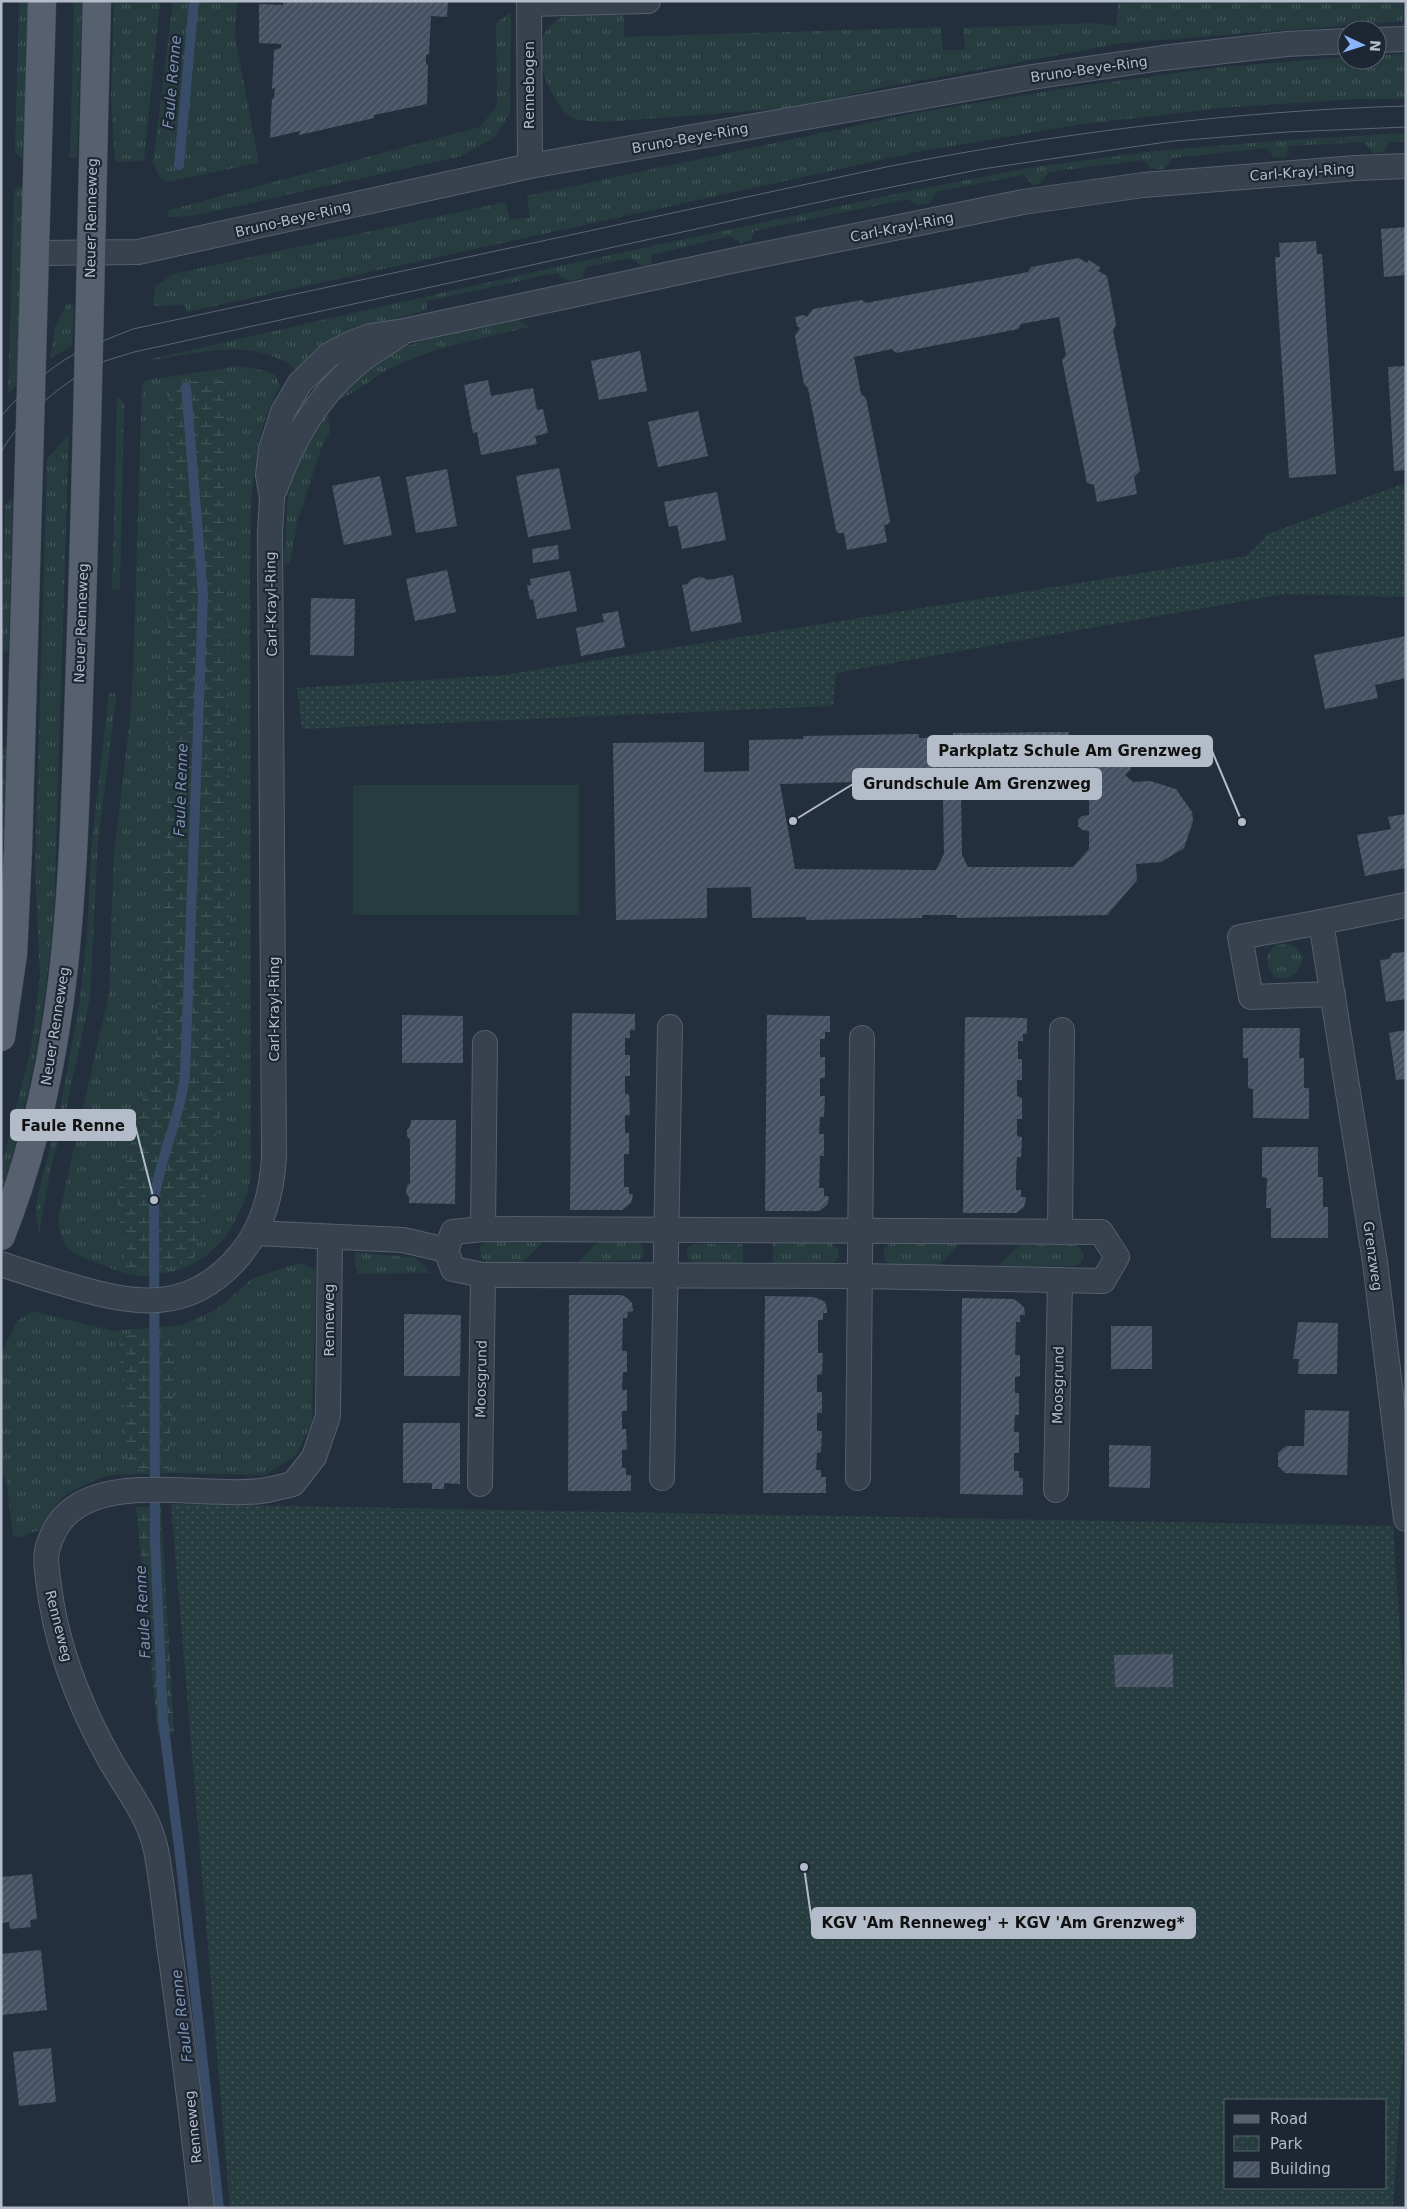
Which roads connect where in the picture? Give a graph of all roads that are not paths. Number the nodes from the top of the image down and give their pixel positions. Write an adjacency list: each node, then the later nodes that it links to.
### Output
1 (42, 1): 10 (main road)
2 (97, 1): 11 (main road, Neuer Renneweg)
3 (648, 1): 4 (street, Rennebogen)
4 (529, 3): 8 (street, Rennebogen)
5 (1406, 39): 6 (street)
6 (1387, 40)
7 (1337, 42): 8 (street, Bruno-Beye-Ring)
8 (530, 166): 11 (street, Bruno-Beye-Ring)
9 (1406, 166): 24 (street, Carl-Krayl-Ring)
10 (37, 253): 11 (street, Bruno-Beye-Ring); 17 (main road)
11 (91, 254): 25 (main road, Neuer Renneweg)
12 (1406, 905): 13 (street)
13 (1321, 922): 14 (street, Grenzweg); 14 (street)
14 (1332, 994): 37 (street, Grenzweg)
15 (670, 1027): 21 (street)
16 (1062, 1030): 23 (street)
17 (1, 1037)
18 (862, 1038): 22 (street)
19 (485, 1043): 20 (street)
20 (483, 1228): 21 (street); 27 (street)
21 (666, 1230): 22 (street); 30 (street)
22 (861, 1231): 23 (street); 31 (street)
23 (1060, 1232): 32 (street)
24 (255, 1233): 26 (street); 28 (street, Carl-Krayl-Ring)
25 (1, 1236)
26 (330, 1238): 27 (street); 38 (street, Renneweg)
27 (446, 1250): 29 (street)
28 (1, 1264)
29 (483, 1275): 30 (street); 35 (street, Moosgrund)
30 (666, 1276): 31 (street); 33 (street)
31 (861, 1276): 32 (street); 34 (street)
32 (1060, 1280): 36 (street, Moosgrund)
33 (662, 1478)
34 (858, 1478)
35 (480, 1484)
36 (1056, 1490)
37 (1406, 1519)
38 (202, 2208)

